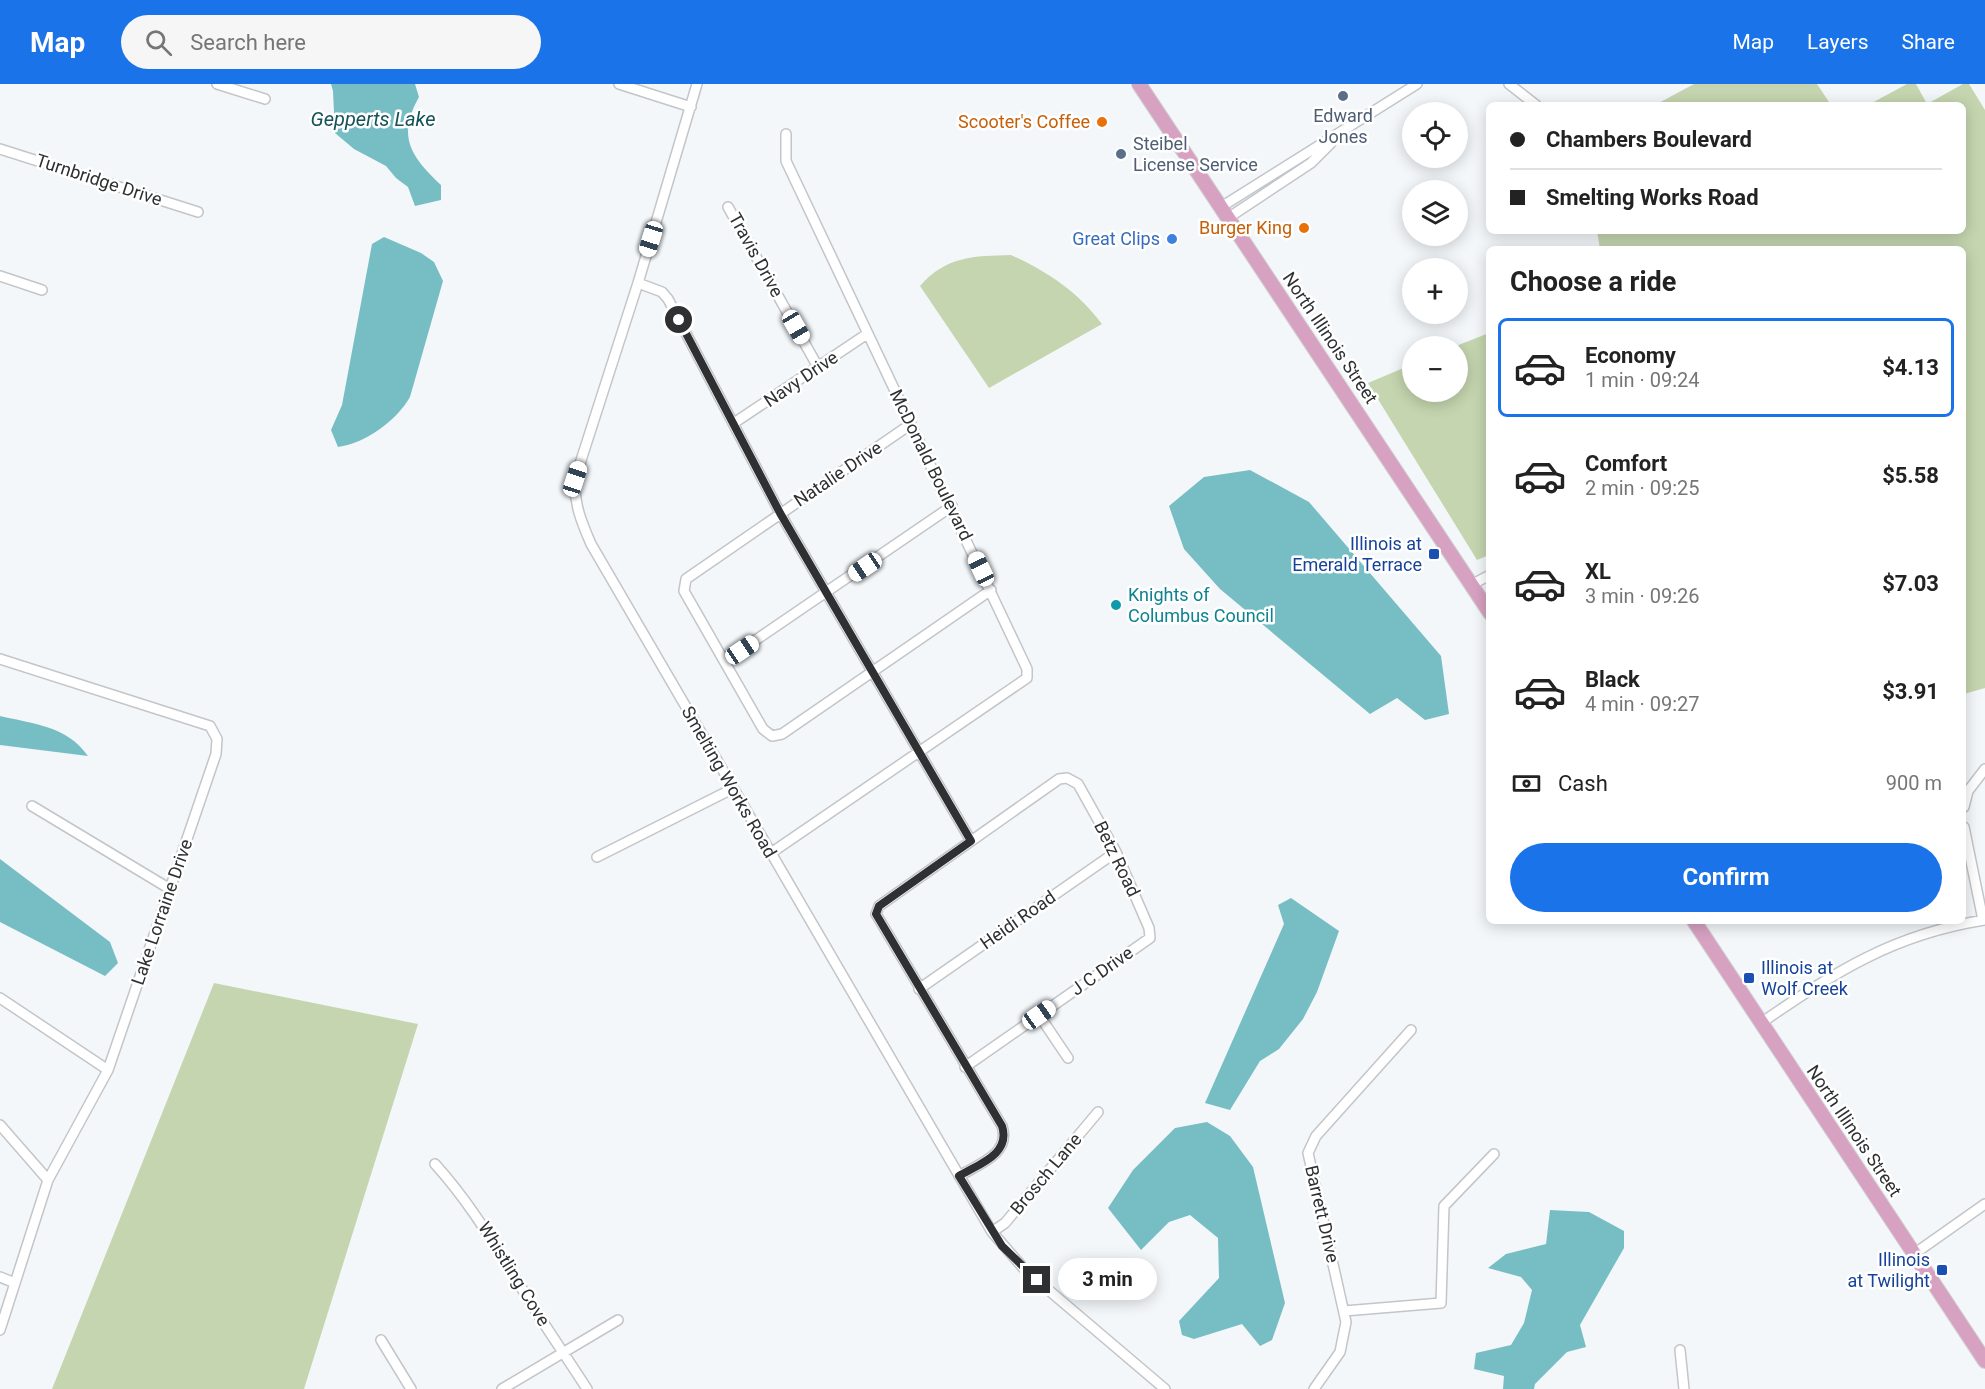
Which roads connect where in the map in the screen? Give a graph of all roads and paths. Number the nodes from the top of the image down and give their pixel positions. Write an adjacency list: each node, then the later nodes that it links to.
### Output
1 (217, 84): 7 (street)
2 (619, 84): 9 (street)
3 (697, 84): 9 (street, Smelting Works Road)
4 (1139, 84): 14 (main road, North Illinois Street)
5 (1417, 84): 14 (street)
6 (1509, 84): 8 (street)
7 (265, 99)
8 (1532, 102)
9 (691, 106): 16 (street, Smelting Works Road)
10 (786, 134): 18 (street, McDonald Boulevard)
11 (0, 149): 13 (street, Turnbridge Drive)
12 (728, 207): 19 (street, Travis Drive)
13 (198, 212)
14 (1225, 212): 25 (main road, North Illinois Street)
15 (0, 276): 17 (street)
16 (638, 283): 20 (street); 34 (street, Smelting Works Road)
17 (42, 290)
18 (867, 334): 19 (street, Navy Drive); 21 (street, McDonald Boulevard)
19 (818, 367): 20 (street, Navy Drive)
20 (734, 423): 23 (street)
21 (911, 424): 22 (street, McDonald Boulevard); 23 (street, Natalie Drive)
22 (952, 506): 26 (street, McDonald Boulevard); 27 (street)
23 (780, 513): 27 (street); 30 (street, Natalie Drive)
24 (1486, 577): 25 (street)
25 (1471, 585): 28 (main road, North Illinois Street)
26 (991, 590): 31 (street); 32 (street, McDonald Boulevard)
27 (826, 593): 30 (street); 31 (street)
28 (1486, 607)
29 (0, 659): 42 (street, Lake Lorraine Drive)
30 (725, 661): 31 (street)
31 (872, 672): 32 (street)
32 (919, 753): 38 (street); 40 (street, McDonald Boulevard)
33 (1985, 769): 35 (street)
34 (732, 789): 40 (street, Smelting Works Road); 41 (street)
35 (1966, 799)
36 (32, 806): 42 (street)
37 (1966, 836): 43 (street)
38 (971, 841): 39 (street, Betz Road); 46 (street)
39 (1116, 852): 45 (street, Betz Road); 46 (street, Heidi Road)
40 (771, 853): 58 (street, Smelting Works Road)
41 (597, 857)
42 (170, 889): 53 (street, Lake Lorraine Drive)
43 (1984, 920): 49 (street)
44 (1696, 924): 49 (main road, North Illinois Street)
45 (1150, 938): 48 (street, J C Drive)
46 (920, 989): 52 (street)
47 (0, 998): 53 (street)
48 (1039, 1015): 51 (street); 52 (street, J C Drive)
49 (1761, 1023): 62 (main road, North Illinois Street)
50 (1411, 1030): 65 (street, Barrett Drive)
51 (1068, 1058)
52 (965, 1066): 58 (street)
53 (108, 1070): 59 (street, Lake Lorraine Drive)
54 (1098, 1112): 61 (street, Brosch Lane)
55 (0, 1125): 59 (street)
56 (1494, 1154): 65 (street)
57 (435, 1164): 70 (street, Whistling Cove)
58 (959, 1176): 61 (street, Smelting Works Road)
59 (48, 1180): 64 (street, Lake Lorraine Drive)
60 (1984, 1206): 62 (street)
61 (992, 1232): 75 (street, Smelting Works Road)
62 (1914, 1254): 71 (main road, North Illinois Street)
63 (0, 1277): 64 (street)
64 (15, 1283): 67 (street, Lake Lorraine Drive)
65 (1344, 1311): 76 (street, Barrett Drive)
66 (618, 1320): 70 (street)
67 (0, 1330)
68 (381, 1340): 72 (street)
69 (1680, 1350): 77 (street)
70 (564, 1353): 73 (street); 74 (street, Whistling Cove)
71 (1985, 1360)
72 (411, 1389)
73 (502, 1389)
74 (586, 1389)
75 (1165, 1389)
76 (1314, 1389)
77 (1684, 1389)

